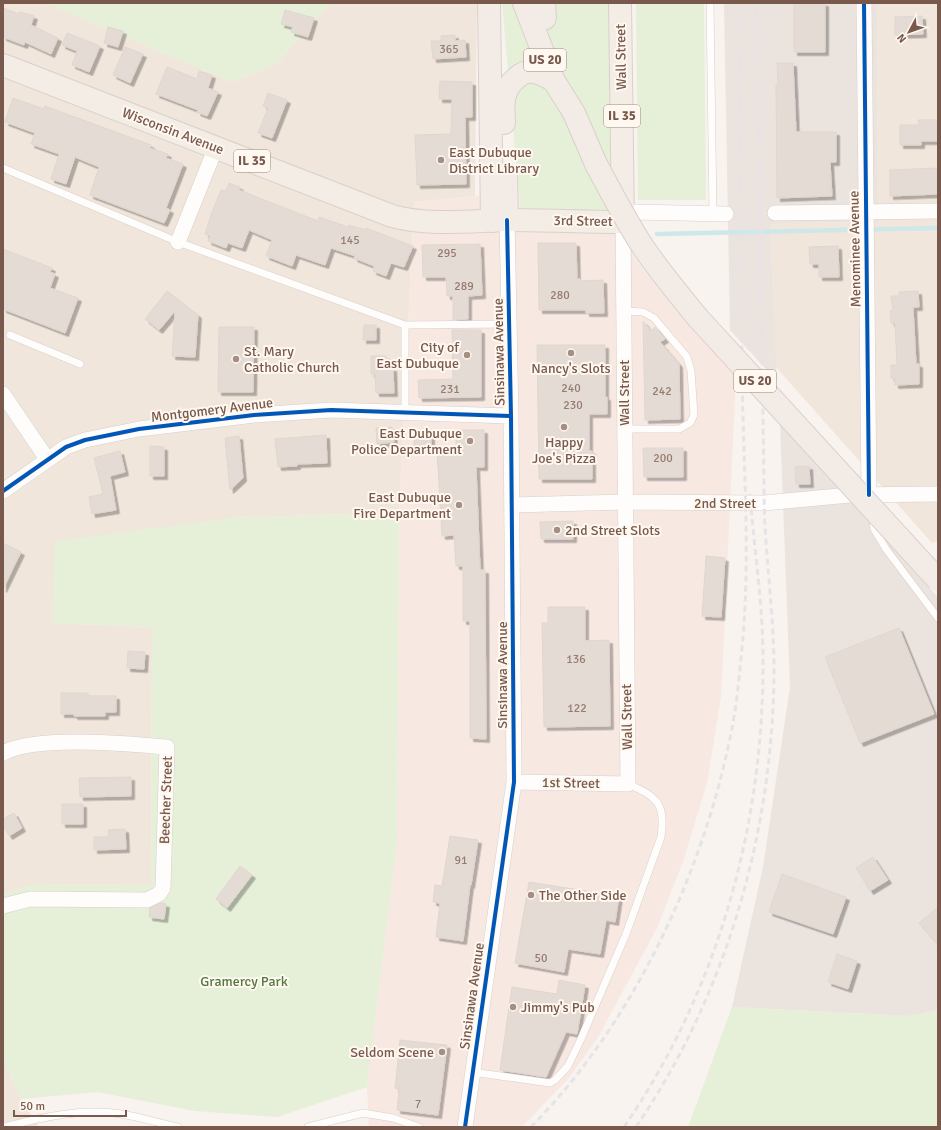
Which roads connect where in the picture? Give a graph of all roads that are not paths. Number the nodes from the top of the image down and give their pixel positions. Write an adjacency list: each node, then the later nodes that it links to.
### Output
1 (489, 3): 16 (highway)
2 (524, 3): 8 (highway, US 20)
3 (620, 3): 17 (main road, Wall Street / IL 35)
4 (710, 3): 14 (lane)
5 (864, 3): 15 (street, Menominee Avenue)
6 (543, 8): 9 (highway, US 20)
7 (3, 65): 10 (main road, Wisconsin Avenue / IL 35)
8 (554, 81): 9 (highway, US 20); 16 (highway)
9 (574, 113): 34 (highway, US 20, bridge)
10 (216, 147): 16 (main road, Wisconsin Avenue / IL 35); 18 (street)
11 (3, 168): 18 (lane)
12 (938, 211): 15 (street)
13 (774, 213): 15 (street)
14 (720, 214): 17 (street, 3rd Street)
15 (865, 217): 31 (street, Menominee Avenue)
16 (500, 221): 17 (main road, 3rd Street / IL 35); 20 (street, Sinsinawa Avenue)
17 (623, 222): 19 (street, Wall Street)
18 (178, 242): 21 (lane)
19 (624, 311): 27 (street, Wall Street); 27 (lane)
20 (510, 324): 21 (lane); 26 (street, Sinsinawa Avenue)
21 (405, 325): 25 (lane)
22 (10, 335): 23 (lane)
23 (80, 364)
24 (3, 394): 28 (street)
25 (405, 413): 26 (street, Montgomery Avenue); 28 (street, Montgomery Avenue)
26 (511, 416): 33 (street, Sinsinawa Avenue)
27 (624, 429): 32 (street, Wall Street)
28 (47, 459): 29 (street, Montgomery Avenue)
29 (3, 491)
30 (938, 494): 31 (street, 2nd Street)
31 (869, 495): 32 (street, 2nd Street); 35 (lane)
32 (625, 502): 33 (street, 2nd Street); 38 (street, Wall Street)
33 (512, 505): 37 (street, Sinsinawa Avenue)
34 (938, 580)
35 (938, 618)
36 (3, 753): 39 (street, Beecher Street)
37 (514, 782): 38 (street, 1st Street); 40 (street, Sinsinawa Avenue)
38 (628, 784): 40 (lane)
39 (3, 906)
40 (472, 1072): 45 (street, Sinsinawa Avenue)
41 (5, 1127): 42 (lane)
42 (178, 1127)
43 (308, 1127): 44 (lane)
44 (419, 1127)
45 (465, 1127)

